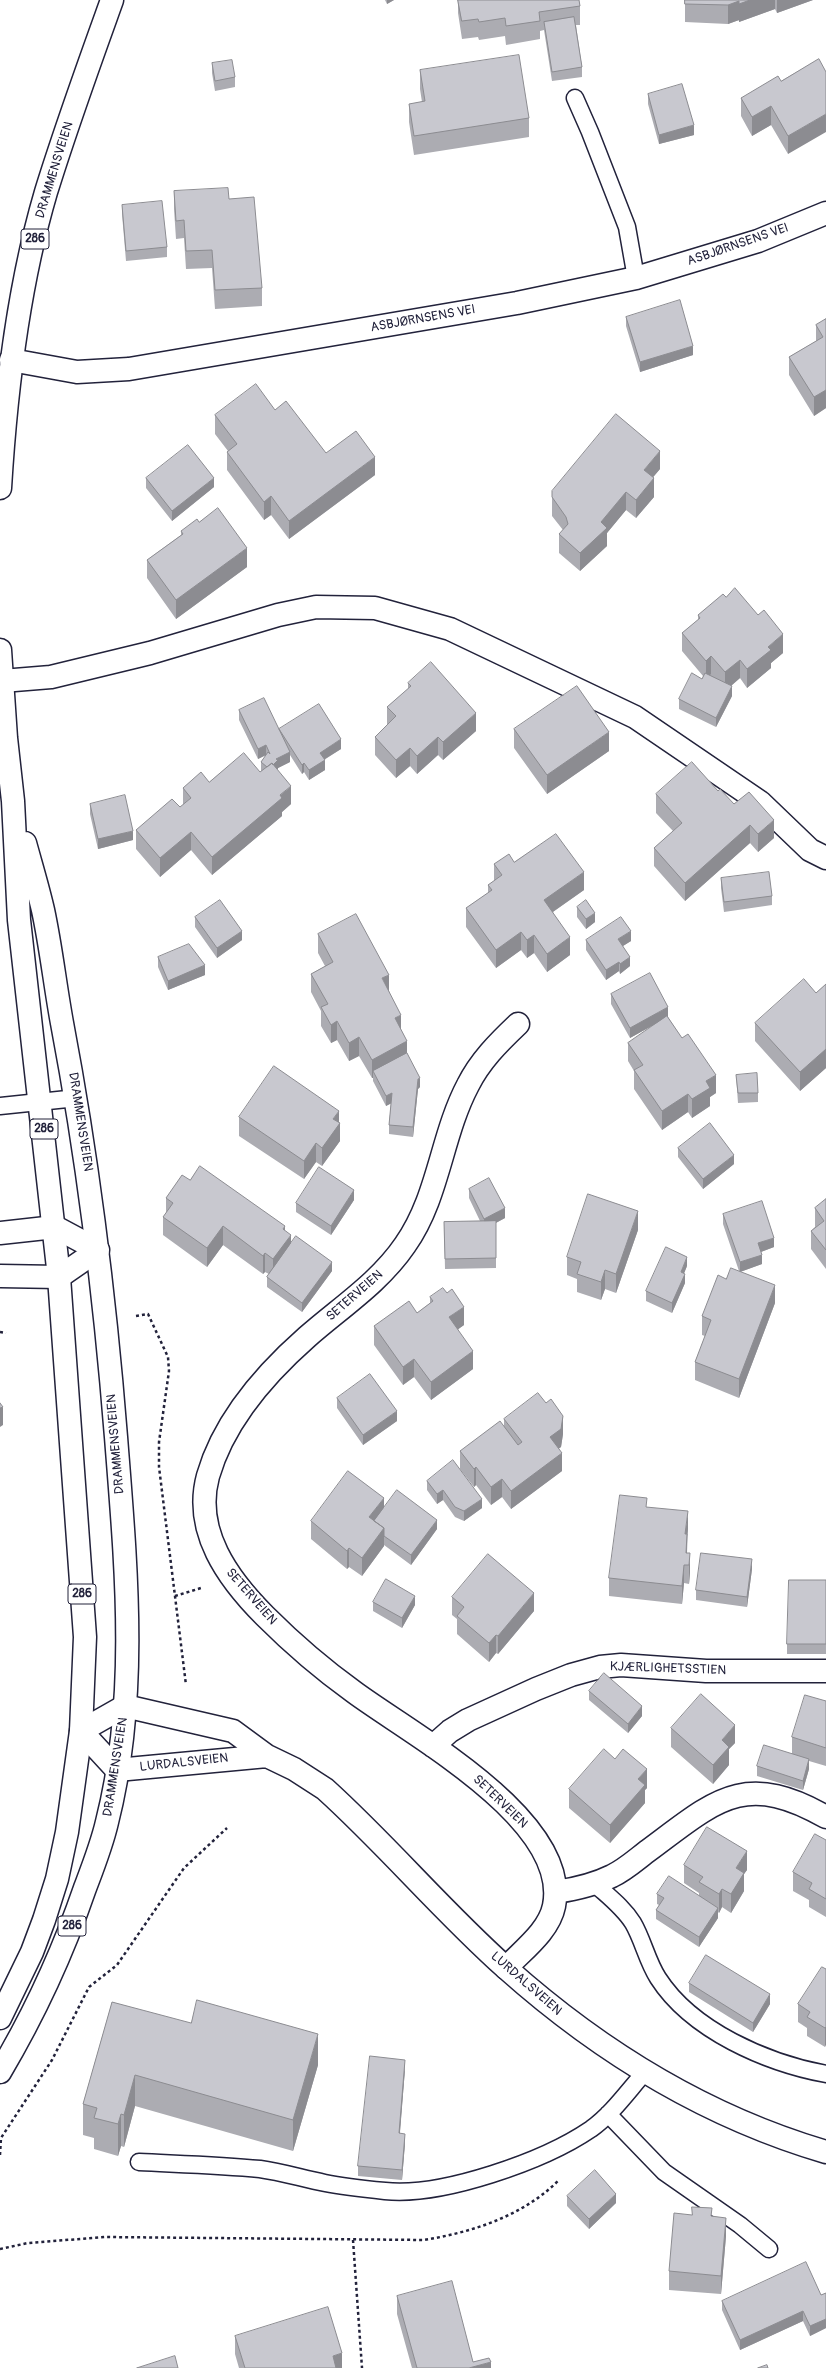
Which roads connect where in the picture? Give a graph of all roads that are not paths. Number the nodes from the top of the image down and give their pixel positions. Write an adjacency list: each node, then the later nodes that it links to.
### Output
1 (112, 0): 5 (main road, DRAMMENSVEIEN / 286)
2 (575, 98): 4 (lane)
3 (826, 213): 4 (main road, ASBJØRNSENS VEI)
4 (636, 278): 5 (main road, ASBJØRNSENS VEI)
5 (11, 360): 6 (main road, DRAMMENSVEIEN / 286)
6 (0, 488)
7 (0, 650): 8 (main road, DRAMMENSVEIEN / 286)
8 (2, 681): 9 (main road, DRAMMENSVEIEN / 286); 10 (main road)
9 (13, 801): 12 (main road, DRAMMENSVEIEN / 286); 13 (main road, DRAMMENSVEIEN / 286)
10 (818, 854)
11 (518, 1024): 23 (main road, SETERVEIEN)
12 (77, 1098): 13 (lane); 17 (main road, DRAMMENSVEIEN / 286)
13 (41, 1102): 14 (lane); 15 (main road, DRAMMENSVEIEN / 286)
14 (0, 1106)
15 (54, 1227): 16 (main road); 17 (main road); 19 (main road, DRAMMENSVEIEN / 286)
16 (0, 1233)
17 (98, 1250): 19 (main road); 21 (main road, DRAMMENSVEIEN / 286)
18 (0, 1276): 19 (main road)
19 (59, 1277): 22 (main road, DRAMMENSVEIEN / 286)
20 (826, 1671): 23 (main road, KJÆRLIGHETSSTIEN)
21 (125, 1706): 22 (main road); 24 (main road, LURDALSVEIEN); 25 (main road, DRAMMENSVEIEN / 286)
22 (81, 1731): 25 (main road); 30 (main road, DRAMMENSVEIEN / 286)
23 (433, 1746): 28 (main road, SETERVEIEN)
24 (267, 1756): 25 (main road, LURDALSVEIEN); 29 (main road, LURDALSVEIEN)
25 (117, 1770): 31 (main road, DRAMMENSVEIEN / 286)
26 (826, 1817): 27 (main road)
27 (595, 1884): 28 (main road); 33 (lane)
28 (556, 1892): 29 (main road, SETERVEIEN)
29 (506, 1968): 32 (main road, LURDALSVEIEN)
30 (0, 2018)
31 (0, 2072)
32 (645, 2072): 34 (lane); 35 (main road, LURDALSVEIEN)
33 (826, 2074)
34 (608, 2114): 36 (lane); 37 (lane)
35 (826, 2152)
36 (139, 2162)
37 (769, 2249)

